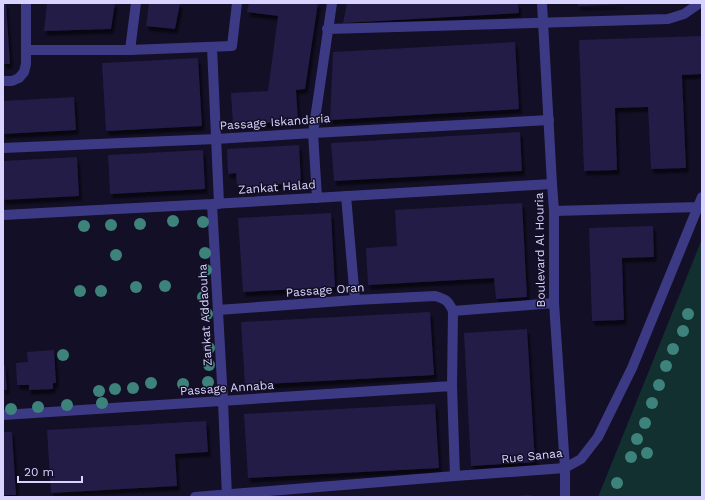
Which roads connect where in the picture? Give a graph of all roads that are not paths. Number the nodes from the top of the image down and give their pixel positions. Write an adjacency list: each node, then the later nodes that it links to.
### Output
1 (26, 3): 10 (street)
2 (136, 3): 11 (street)
3 (237, 3): 9 (street)
4 (332, 3): 8 (street)
5 (542, 3): 7 (street, Boulevard Al Houria)
6 (698, 3): 7 (street)
7 (543, 23): 8 (street); 13 (street, Boulevard Al Houria)
8 (328, 29): 14 (street)
9 (212, 47): 11 (street); 15 (street, Zankat Addaouha)
10 (26, 50): 11 (street); 12 (street)
11 (130, 50)
12 (8, 81)
13 (549, 120): 14 (street, Passage Iskandaria); 17 (street, Boulevard Al Houria)
14 (313, 133): 15 (street, Passage Iskandaria); 20 (street)
15 (216, 139): 16 (street, Passage Iskandaria); 21 (street, Zankat Addaouha)
16 (3, 148)
17 (552, 184): 18 (street, Zankat Halad); 23 (street, Boulevard Al Houria)
18 (346, 196): 20 (street, Zankat Halad); 25 (street)
19 (702, 197): 22 (street, Rue Sanaa)
20 (317, 198): 21 (street, Zankat Halad)
21 (215, 204): 24 (street, Zankat Halad); 27 (street, Zankat Addaouha)
22 (698, 207): 23 (street); 32 (street, Rue Sanaa)
23 (554, 211): 26 (street, Boulevard Al Houria)
24 (3, 215)
25 (356, 300): 27 (street, Passage Oran); 28 (street, Passage Oran)
26 (554, 303): 28 (street); 32 (street, Boulevard Al Houria)
27 (218, 310): 30 (street, Zankat Addaouha)
28 (453, 311): 29 (street)
29 (452, 386): 30 (street, Passage Annaba); 33 (street)
30 (223, 401): 31 (street, Passage Annaba); 34 (street, Zankat Addaouha)
31 (3, 415)
32 (565, 468): 33 (street, Rue Sanaa); 36 (street, Boulevard Al Houria)
33 (455, 476): 34 (street, Rue Sanaa)
34 (227, 496): 35 (street, Rue Sanaa)
35 (196, 497)
36 (565, 497)

